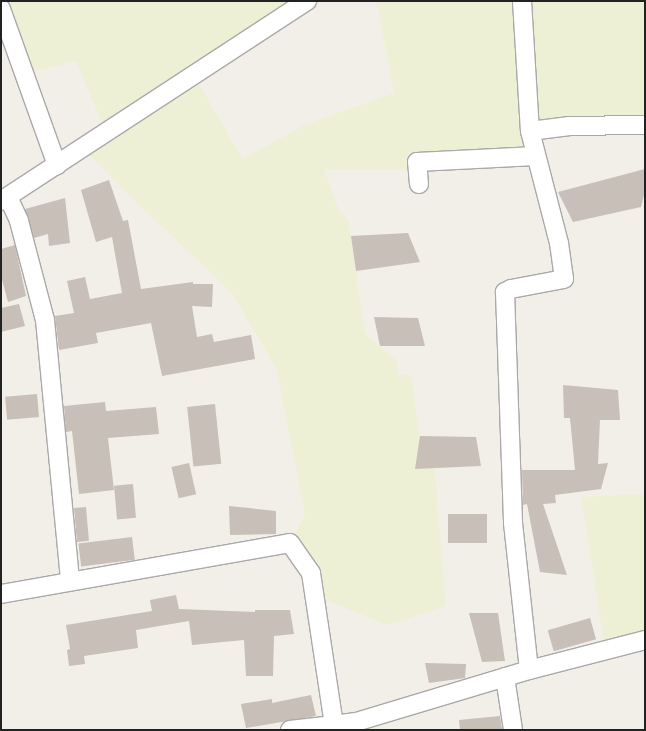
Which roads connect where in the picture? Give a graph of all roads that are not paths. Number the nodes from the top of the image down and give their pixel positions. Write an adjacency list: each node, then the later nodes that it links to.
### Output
1 (307, 1): 7 (street)
2 (522, 1): 5 (street)
3 (1, 9): 7 (street)
4 (645, 126): 5 (street)
5 (530, 131): 6 (street)
6 (536, 156): 8 (street); 13 (street)
7 (57, 165): 9 (street)
8 (419, 184)
9 (4, 199): 10 (street)
10 (70, 580): 11 (street); 15 (street)
11 (1, 594)
12 (645, 640): 13 (street)
13 (528, 670): 14 (street)
14 (505, 677): 15 (street); 17 (street)
15 (334, 725): 16 (street)
16 (290, 730)
17 (513, 730)

